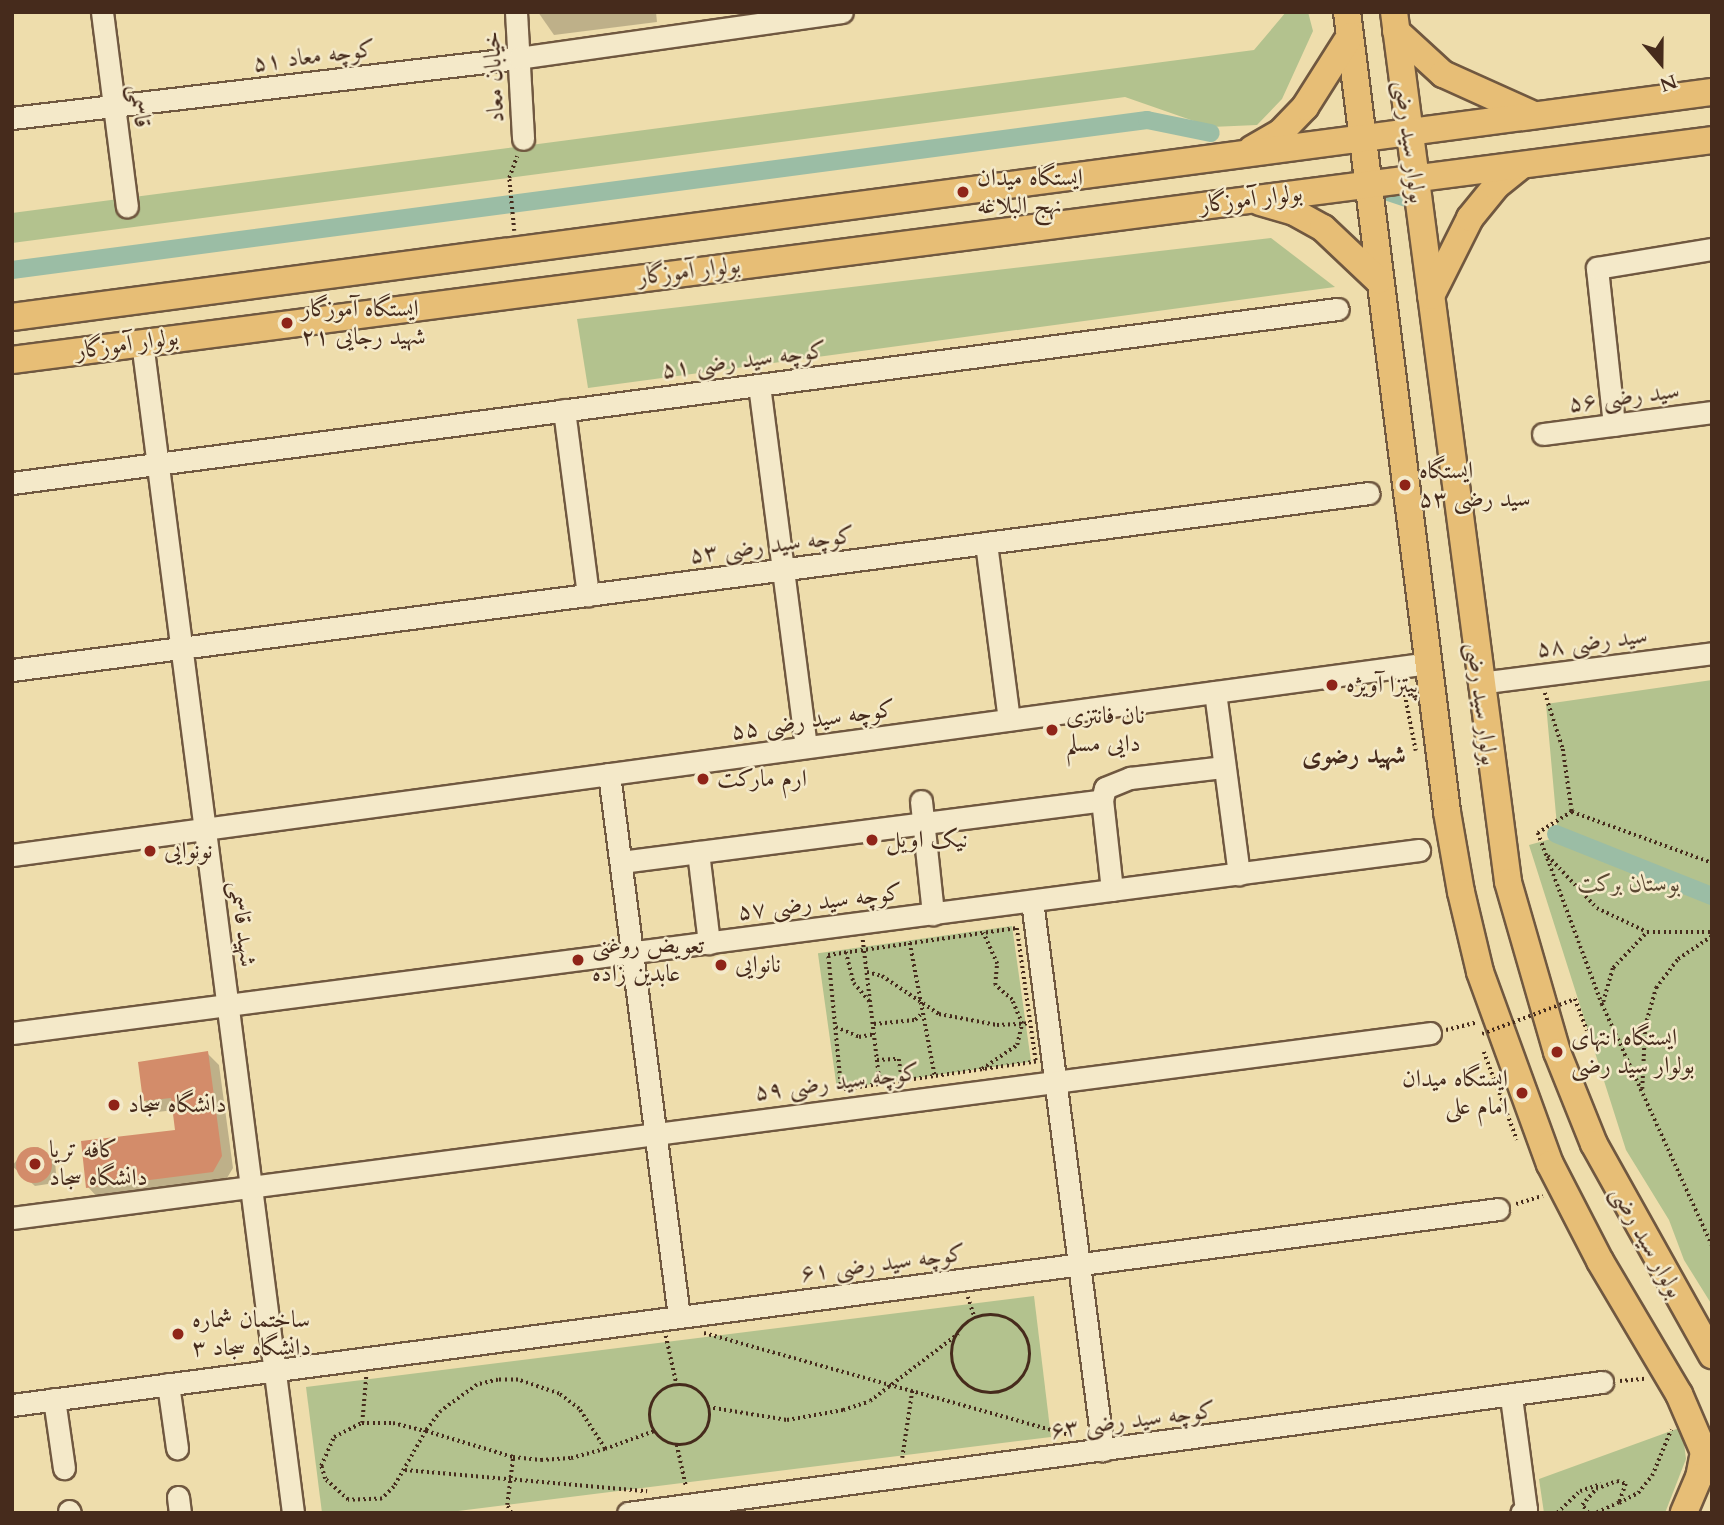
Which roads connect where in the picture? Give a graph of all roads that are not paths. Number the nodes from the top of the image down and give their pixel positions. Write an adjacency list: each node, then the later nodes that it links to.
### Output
1 (102, 12): 8 (street, قاسمی)
2 (516, 12): 6 (street, خیابان معاد)
3 (842, 12): 6 (street, کوچه معاد ۵۱)
4 (1395, 21): 9 (main road); 11 (main road, بولوار سید رضی)
5 (1348, 24): 12 (main road, بولوار سید رضی); 15 (main road)
6 (519, 58): 8 (street, کوچه معاد ۵۱); 13 (street, خیابان معاد)
7 (1712, 92): 9 (main road)
8 (114, 105): 10 (street, کوچه معاد ۵۱); 20 (street, قاسمی)
9 (1535, 116): 11 (main road)
10 (12, 118)
11 (1409, 132): 12 (main road, بولوار آموزگار); 17 (main road, بولوار سید رضی)
12 (1362, 138): 15 (main road, بولوار آموزگار); 18 (main road, بولوار سید رضی)
13 (523, 139)
14 (1712, 140): 16 (main road)
15 (1242, 155): 25 (main road, بولوار آموزگار)
16 (1522, 165): 17 (main road); 23 (main road)
17 (1415, 179): 18 (main road, بولوار آموزگار); 23 (main road, بولوار سید رضی)
18 (1366, 185): 19 (main road, بولوار آموزگار); 22 (main road, بولوار سید رضی)
19 (1248, 199): 22 (main road); 26 (main road, بولوار آموزگار)
20 (127, 206)
21 (1712, 249): 31 (street)
22 (1378, 280): 41 (main road, بولوار سید رضی)
23 (1430, 298): 43 (main road, بولوار سید رضی)
24 (1338, 309): 28 (street, کوچه سید رضی ۵۱)
25 (12, 317)
26 (142, 342): 27 (main road, بولوار آموزگار); 33 (street, شهید قاسمی)
27 (12, 360)
28 (759, 385): 29 (street, کوچه سید رضی ۵۱); 37 (street)
29 (564, 410): 33 (street, کوچه سید رضی ۵۱); 38 (street)
30 (1712, 412): 31 (street, سید رضی ۵۶)
31 (1614, 425): 32 (street, سید رضی ۵۶)
32 (1543, 434)
33 (157, 464): 34 (street, کوچه سید رضی ۵۱); 39 (street, شهید قاسمی)
34 (12, 483)
35 (1368, 493): 36 (street, کوچه سید رضی ۵۳)
36 (986, 543): 37 (street, کوچه سید رضی ۵۳); 45 (street)
37 (783, 570): 38 (street, کوچه سید رضی ۵۳); 46 (street)
38 (587, 595): 39 (street, کوچه سید رضی ۵۳)
39 (181, 648): 42 (street, کوچه سید رضی ۵۳); 52 (street, شهید قاسمی)
40 (1712, 653): 43 (street, سید رضی ۵۸)
41 (1428, 663): 44 (street, کوچه سید رضی ۵۵); 82 (main road, بولوار سید رضی)
42 (12, 670)
43 (1479, 683): 73 (main road, بولوار سید رضی)
44 (1215, 692): 45 (street, کوچه سید رضی ۵۵); 47 (street)
45 (1009, 720): 46 (street, کوچه سید رضی ۵۵)
46 (806, 747): 48 (street, کوچه سید رضی ۵۵)
47 (1224, 767): 49 (street); 57 (street)
48 (609, 774): 52 (street, کوچه سید رضی ۵۵); 56 (street)
49 (1102, 800): 51 (street); 58 (street)
50 (921, 801): 51 (street)
51 (924, 823): 54 (street); 60 (street)
52 (205, 829): 55 (street, کوچه سید رضی ۵۵); 63 (street, شهید قاسمی)
53 (1419, 850): 57 (street, کوچه سید رضی ۵۷)
54 (698, 852): 56 (street); 61 (street)
55 (12, 855)
56 (621, 862): 62 (street)
57 (1239, 874): 58 (street, کوچه سید رضی ۵۷)
58 (1112, 890): 59 (street, کوچه سید رضی ۵۷)
59 (1032, 901): 60 (street, کوچه سید رضی ۵۷); 66 (street)
60 (933, 914): 61 (street, کوچه سید رضی ۵۷)
61 (709, 943): 62 (street, کوچه سید رضی ۵۷)
62 (632, 953): 63 (street, کوچه سید رضی ۵۷); 67 (street)
63 (228, 1006): 64 (street, کوچه سید رضی ۵۷); 68 (street, شهید قاسمی)
64 (12, 1033)
65 (1430, 1033): 66 (street, کوچه سید رضی ۵۹)
66 (1055, 1080): 67 (street, کوچه سید رضی ۵۹); 71 (street)
67 (655, 1132): 68 (street, کوچه سید رضی ۵۹); 72 (street)
68 (251, 1185): 70 (street, کوچه سید رضی ۵۹); 74 (street, شهید قاسمی)
69 (1498, 1209): 71 (street, کوچه سید رضی ۶۱)
70 (12, 1218)
71 (1079, 1264): 72 (street, کوچه سید رضی ۶۱); 81 (street)
72 (670, 1318): 74 (street, کوچه سید رضی ۶۱)
73 (1712, 1355)
74 (274, 1369): 76 (street, کوچه سید رضی ۶۱); 85 (street, شهید قاسمی)
75 (1602, 1382): 77 (street, کوچه سید رضی ۶۳)
76 (168, 1384): 78 (street, کوچه سید رضی ۶۱); 80 (street)
77 (1511, 1397): 81 (street, کوچه سید رضی ۶۳); 87 (street)
78 (54, 1399): 79 (street, کوچه سید رضی ۶۱); 83 (street)
79 (12, 1405)
80 (177, 1448)
81 (1103, 1451): 84 (street, کوچه سید رضی ۶۳)
82 (1708, 1456): 88 (main road, بولوار سید رضی)
83 (64, 1468)
84 (702, 1507): 86 (street, کوچه سید رضی ۶۳)
85 (293, 1513)
86 (628, 1513)
87 (1521, 1513)
88 (1684, 1513)

